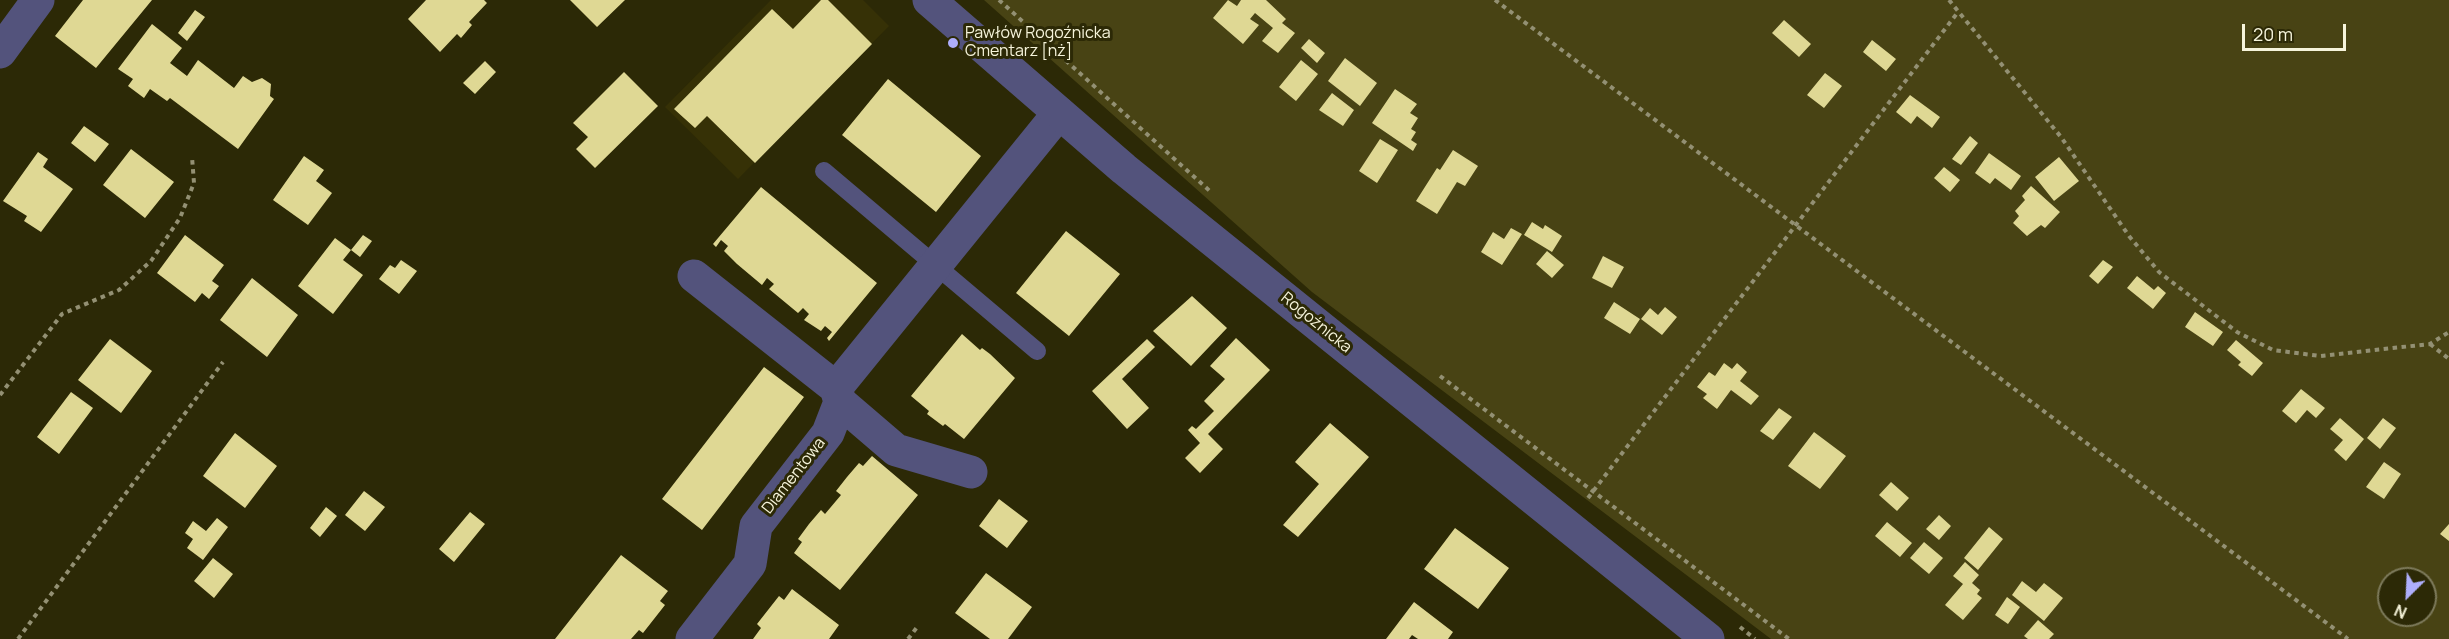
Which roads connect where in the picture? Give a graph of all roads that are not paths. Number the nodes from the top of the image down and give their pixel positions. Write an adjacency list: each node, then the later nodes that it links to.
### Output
1 (38, 0): 3 (street)
2 (929, 0): 4 (street, Rogoźnicka)
3 (0, 52)
4 (1059, 113): 6 (street, Diamentowa); 12 (street, Rogoźnicka)
5 (824, 171): 6 (lane)
6 (934, 265): 8 (lane); 9 (street, Diamentowa)
7 (694, 276): 9 (street)
8 (1037, 351)
9 (838, 395): 10 (street); 11 (street, Diamentowa)
10 (971, 472)
11 (692, 639)
12 (1708, 639)

